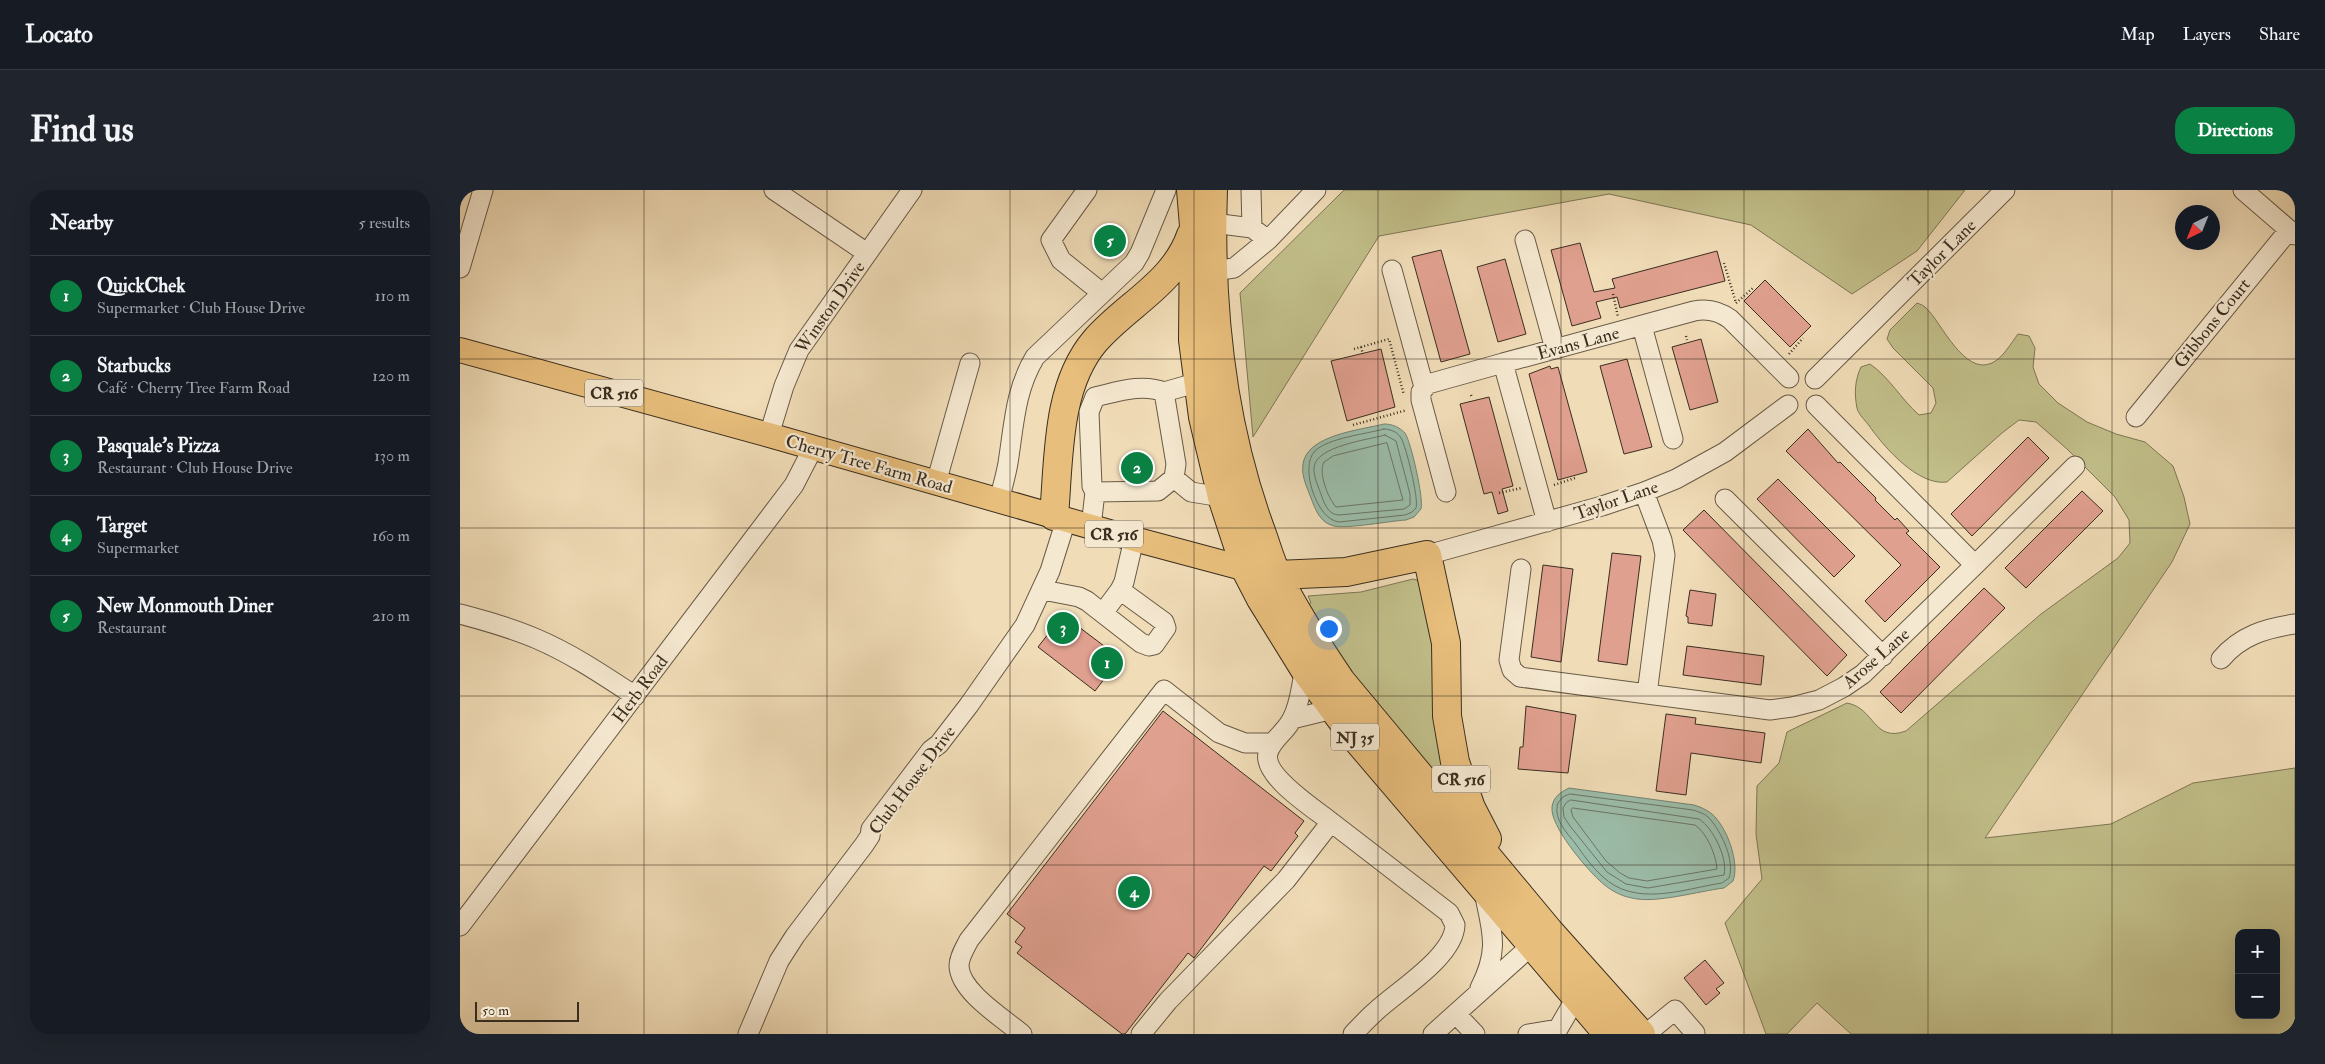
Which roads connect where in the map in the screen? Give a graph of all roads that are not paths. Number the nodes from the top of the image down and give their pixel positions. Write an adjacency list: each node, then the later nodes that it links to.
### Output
1 (483, 190): 18 (street)
2 (774, 190): 17 (street)
3 (912, 190): 17 (street, Winston Drive)
4 (1087, 190): 21 (street)
5 (1166, 190): 21 (street)
6 (1191, 190): 12 (highway, NJ 35)
7 (1213, 190): 12 (highway, NJ 35)
8 (1251, 190): 13 (street)
9 (1316, 190): 15 (street)
10 (2005, 190): 28 (street, Taylor Lane)
11 (2243, 190): 14 (street)
12 (1203, 225): 13 (street); 20 (highway, NJ 35); 29 (highway, NJ 35); 47 (highway)
13 (1252, 228): 15 (street)
14 (2292, 232): 34 (street, Gibbons Court)
15 (1268, 240): 20 (street)
16 (1525, 240): 23 (street)
17 (867, 253): 35 (street, Winston Drive)
18 (460, 268)
19 (1392, 270): 30 (street)
20 (1214, 271): 55 (highway, NJ 35)
21 (1102, 293): 46 (street)
22 (1642, 326): 23 (street, Evans Lane); 27 (street, Evans Lane); 36 (street)
23 (1555, 349): 26 (street, Evans Lane)
24 (460, 350): 35 (main road, Cherry Tree Farm Road / CR 516)
25 (970, 363): 40 (street)
26 (1503, 363): 30 (street, Evans Lane); 48 (street)
27 (1789, 378): 28 (street); 32 (street)
28 (1815, 379): 33 (street)
29 (1199, 382): 31 (street); 44 (highway, NJ 35)
30 (1424, 387): 42 (street)
31 (1164, 392): 39 (street); 41 (street)
32 (1788, 405): 33 (street); 43 (street, Taylor Lane)
33 (1816, 405): 52 (street)
34 (2136, 416)
35 (769, 435): 37 (main road, Cherry Tree Farm Road / CR 516)
36 (1673, 438)
37 (813, 448): 40 (main road, Cherry Tree Farm Road / CR 516); 65 (street, Herb Road)
38 (2074, 466): 52 (street, Arose Lane)
39 (1174, 478): 41 (street); 44 (street)
40 (936, 483): 46 (main road, Cherry Tree Farm Road / CR 516)
41 (1095, 492): 49 (street)
42 (1446, 492)
43 (1644, 492): 48 (street, Taylor Lane); 64 (street)
44 (1222, 497): 54 (highway, NJ 35)
45 (1725, 499): 61 (street)
46 (999, 501): 47 (main road, Cherry Tree Farm Road / CR 516)
47 (1060, 518): 49 (main road, Cherry Tree Farm Road / CR 516); 56 (street, Club House Drive)
48 (1547, 522): 51 (street, Taylor Lane)
49 (1091, 527): 50 (main road, Cherry Tree Farm Road / CR 516)
50 (1134, 539): 54 (main road, Cherry Tree Farm Road / CR 516); 57 (street)
51 (1427, 555): 55 (highway, CR 516); 70 (highway, CR 516)
52 (1975, 565): 61 (street, Arose Lane)
53 (1521, 569): 64 (street, Arose Lane)
54 (1246, 570): 55 (main road, Cherry Tree Farm Road / CR 516); 63 (highway, NJ 35)
55 (1277, 576): 70 (highway, NJ 35)
56 (1042, 590): 58 (street); 79 (street, Club House Drive)
57 (1120, 590): 58 (street); 58 (street)
58 (1103, 613)
59 (460, 614): 65 (street)
60 (2295, 624): 62 (street)
61 (1883, 656): 64 (street, Arose Lane)
62 (2221, 659)
63 (1305, 670): 66 (highway, NJ 35); 67 (street)
64 (1647, 694)
65 (635, 696): 72 (street, Herb Road)
66 (1333, 709): 67 (street); 71 (highway, NJ 35)
67 (1292, 719): 68 (street)
68 (1272, 743): 69 (street); 80 (street)
69 (1331, 822): 81 (street); 82 (street)
70 (1514, 889): 73 (highway, NJ 35)
71 (1484, 890): 73 (highway, NJ 35); 74 (street)
72 (463, 916)
73 (1540, 938): 74 (street); 75 (highway, NJ 35); 87 (highway, NJ 35)
74 (1475, 996): 76 (street)
75 (1576, 998): 77 (street); 86 (highway, NJ 35)
76 (1456, 1014): 83 (street); 84 (street)
77 (1561, 1031): 85 (street)
78 (1695, 1033): 88 (street)
79 (748, 1034)
80 (1022, 1034)
81 (1141, 1034)
82 (1353, 1034)
83 (1433, 1034)
84 (1475, 1034)
85 (1528, 1034)
86 (1608, 1034)
87 (1641, 1034)
88 (1646, 1034)

